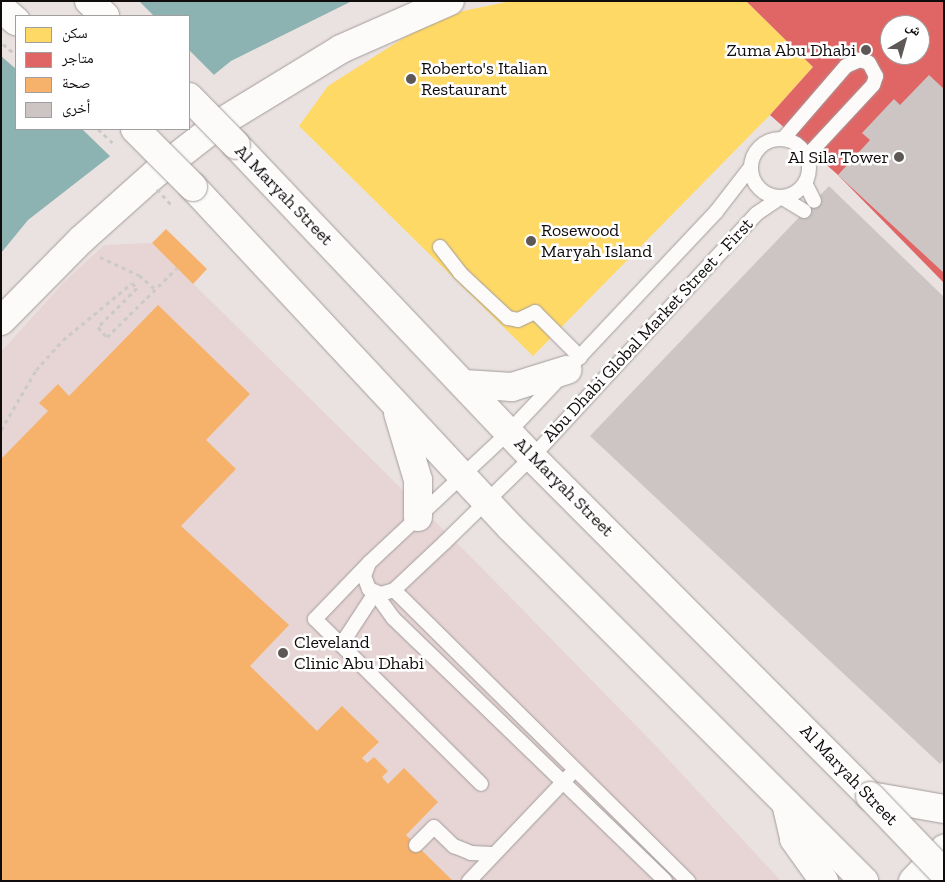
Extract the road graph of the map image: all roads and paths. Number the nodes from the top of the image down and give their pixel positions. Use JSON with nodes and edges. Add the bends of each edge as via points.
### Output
{"nodes":[{"id":1,"x":89,"y":1,"type":"edge"},
{"id":2,"x":450,"y":1,"type":"edge"},
{"id":3,"x":1,"y":8,"type":"edge"},
{"id":4,"x":104,"y":15,"type":"edge"},
{"id":5,"x":15,"y":20,"type":"edge"},
{"id":6,"x":1,"y":42,"type":"edge"},
{"id":7,"x":15,"y":54,"type":"edge"},
{"id":8,"x":190,"y":98,"type":"edge"},
{"id":9,"x":137,"y":130,"type":"edge"},
{"id":10,"x":783,"y":138,"type":"junction"},
{"id":11,"x":807,"y":156,"type":"junction"},
{"id":12,"x":750,"y":168,"type":"junction"},
{"id":13,"x":805,"y":183,"type":"junction"},
{"id":14,"x":781,"y":197,"type":"junction"},
{"id":15,"x":81,"y":240,"type":"junction"},
{"id":16,"x":440,"y":246,"type":"dead end"},
{"id":17,"x":177,"y":268,"type":"dead end"},
{"id":18,"x":156,"y":289,"type":"junction"},
{"id":19,"x":1,"y":320,"type":"edge"},
{"id":20,"x":574,"y":364,"type":"junction"},
{"id":21,"x":464,"y":384,"type":"junction"},
{"id":22,"x":394,"y":403,"type":"junction"},
{"id":23,"x":1,"y":430,"type":"edge"},
{"id":24,"x":509,"y":432,"type":"junction"},
{"id":25,"x":532,"y":457,"type":"junction"},
{"id":26,"x":464,"y":478,"type":"junction"},
{"id":27,"x":486,"y":501,"type":"junction"},
{"id":28,"x":418,"y":517,"type":"junction"},
{"id":29,"x":369,"y":563,"type":"junction"},
{"id":30,"x":394,"y":590,"type":"junction"},
{"id":31,"x":375,"y":593,"type":"junction"},
{"id":32,"x":341,"y":645,"type":"junction"},
{"id":33,"x":575,"y":769,"type":"junction"},
{"id":34,"x":564,"y":782,"type":"junction"},
{"id":35,"x":481,"y":784,"type":"dead end"},
{"id":36,"x":870,"y":796,"type":"junction"},
{"id":37,"x":786,"y":803,"type":"junction"},
{"id":38,"x":944,"y":808,"type":"edge"},
{"id":39,"x":416,"y":845,"type":"dead end"},
{"id":40,"x":492,"y":854,"type":"junction"},
{"id":41,"x":941,"y":868,"type":"edge"},
{"id":42,"x":686,"y":880,"type":"edge"},
{"id":43,"x":469,"y":881,"type":"edge"},
{"id":44,"x":665,"y":881,"type":"edge"},
{"id":45,"x":824,"y":881,"type":"edge"},
{"id":46,"x":864,"y":881,"type":"edge"},
{"id":47,"x":913,"y":881,"type":"edge"}],
"edges":[{"from":1,"to":4,"type":"street"},
{"from":2,"to":15,"type":"street","via":[[341,49],[253,100],[188,146]]},
{"from":3,"to":5,"type":"street"},
{"from":6,"to":7,"type":"path"},
{"from":8,"to":21,"type":"street","name":"Al Maryah Street","bridge":true},
{"from":9,"to":22,"type":"street","bridge":true},
{"from":10,"to":11,"type":"lane","via":[[801,148]]},
{"from":10,"to":11,"type":"lane","name":"Abu Dhabi Global Market Street - First","via":[[846,66],[860,60],[869,63],[876,76],[873,85]]},
{"from":10,"to":12,"type":"lane","name":"Abu Dhabi Global Market Street - First","via":[[764,143],[752,159]]},
{"from":11,"to":13,"type":"lane","via":[[809,166]]},
{"from":12,"to":14,"type":"lane","via":[[756,186],[771,196]]},
{"from":12,"to":20,"type":"lane","name":"Abu Dhabi Global Market Street - First","via":[[716,212]]},
{"from":13,"to":14,"type":"lane","name":"Abu Dhabi Global Market Street - First","via":[[794,193]]},
{"from":13,"to":14,"type":"lane","via":[[809,206]]},
{"from":14,"to":25,"type":"lane","name":"Abu Dhabi Global Market Street - First","via":[[749,220]]},
{"from":15,"to":18,"type":"path","via":[[101,258],[139,275]]},
{"from":15,"to":19,"type":"street"},
{"from":16,"to":20,"type":"lane","via":[[460,273],[508,318],[518,320],[535,312]]},
{"from":17,"to":18,"type":"path"},
{"from":18,"to":23,"type":"path","via":[[107,337],[98,327],[137,288],[132,283],[63,340],[36,370]]},
{"from":20,"to":21,"type":"street","via":[[512,386]]},
{"from":20,"to":24,"type":"lane","name":"Abu Dhabi Global Market Street - First"},
{"from":21,"to":24,"type":"street","name":"Al Maryah Street"},
{"from":22,"to":26,"type":"street"},
{"from":22,"to":28,"type":"street","via":[[414,461],[419,492]]},
{"from":24,"to":25,"type":"street","name":"Al Maryah Street"},
{"from":24,"to":26,"type":"lane","name":"Abu Dhabi Global Market Street - First"},
{"from":25,"to":27,"type":"lane","name":"Abu Dhabi Global Market Street - First"},
{"from":25,"to":36,"type":"street","name":"Al Maryah Street"},
{"from":26,"to":27,"type":"street"},
{"from":26,"to":28,"type":"lane","name":"Abu Dhabi Global Market Street - First"},
{"from":27,"to":30,"type":"lane","name":"Abu Dhabi Global Market Street - First"},
{"from":27,"to":37,"type":"street"},
{"from":28,"to":29,"type":"lane","name":"Abu Dhabi Global Market Street - First"},
{"from":29,"to":31,"type":"lane","via":[[364,576],[369,589]]},
{"from":29,"to":32,"type":"lane","name":"Abu Dhabi Global Market Street - First","via":[[315,619]]},
{"from":30,"to":31,"type":"lane"},
{"from":30,"to":33,"type":"lane"},
{"from":31,"to":32,"type":"lane"},
{"from":31,"to":34,"type":"lane","via":[[393,618]]},
{"from":32,"to":35,"type":"lane"},
{"from":33,"to":34,"type":"lane"},
{"from":33,"to":42,"type":"lane"},
{"from":34,"to":40,"type":"lane"},
{"from":34,"to":44,"type":"lane"},
{"from":36,"to":38,"type":"street"},
{"from":36,"to":41,"type":"street","name":"Al Maryah Street","bridge":true},
{"from":37,"to":45,"type":"street","via":[[794,839]]},
{"from":37,"to":46,"type":"street"},
{"from":39,"to":40,"type":"lane","via":[[434,827],[454,846],[471,853]]},
{"from":40,"to":43,"type":"lane"},
{"from":41,"to":47,"type":"street"}]}
